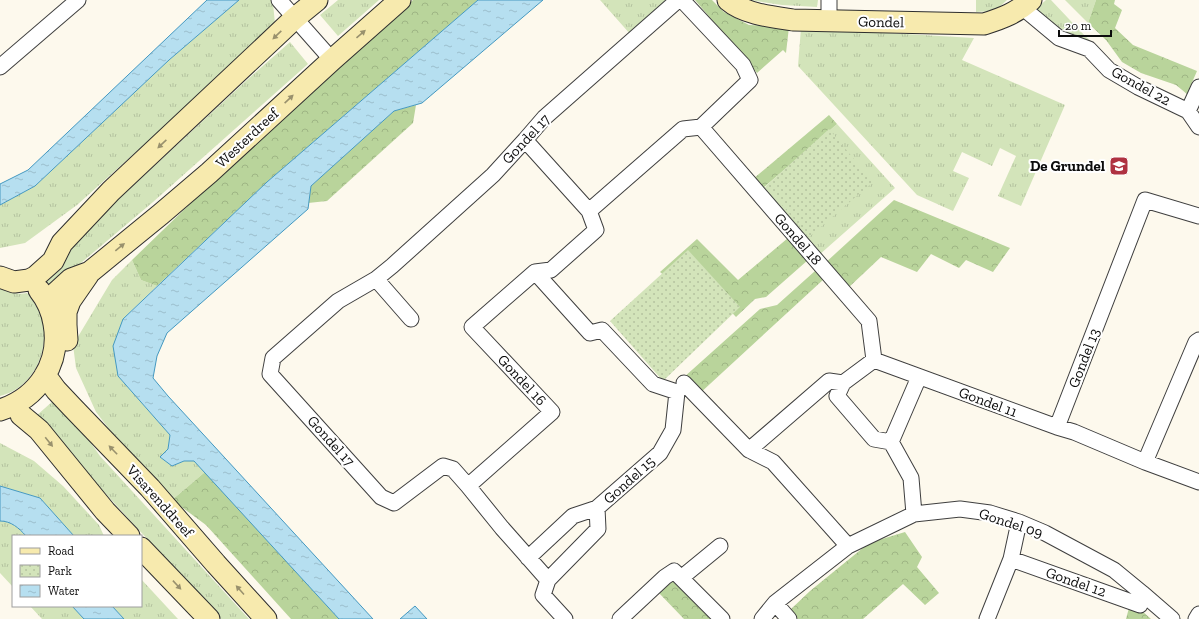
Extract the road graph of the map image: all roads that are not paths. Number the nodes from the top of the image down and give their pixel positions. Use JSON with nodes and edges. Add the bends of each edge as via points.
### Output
{"nodes":[{"id":1,"x":78,"y":0,"type":"edge"},
{"id":2,"x":279,"y":0,"type":"edge"},
{"id":3,"x":316,"y":0,"type":"edge"},
{"id":4,"x":400,"y":0,"type":"edge"},
{"id":5,"x":678,"y":0,"type":"edge"},
{"id":6,"x":682,"y":0,"type":"edge"},
{"id":7,"x":728,"y":0,"type":"edge"},
{"id":8,"x":829,"y":0,"type":"edge"},
{"id":9,"x":1027,"y":4,"type":"edge"},
{"id":10,"x":295,"y":18,"type":"junction"},
{"id":11,"x":829,"y":21,"type":"junction"},
{"id":12,"x":332,"y":60,"type":"junction"},
{"id":13,"x":0,"y":67,"type":"edge"},
{"id":14,"x":1199,"y":87,"type":"edge"},
{"id":15,"x":1188,"y":111,"type":"junction"},
{"id":16,"x":702,"y":127,"type":"junction"},
{"id":17,"x":1199,"y":127,"type":"edge"},
{"id":18,"x":526,"y":140,"type":"junction"},
{"id":19,"x":590,"y":211,"type":"junction"},
{"id":20,"x":1199,"y":216,"type":"edge"},
{"id":21,"x":90,"y":272,"type":"junction"},
{"id":22,"x":535,"y":272,"type":"junction"},
{"id":23,"x":11,"y":273,"type":"edge"},
{"id":24,"x":376,"y":279,"type":"junction"},
{"id":25,"x":47,"y":301,"type":"junction"},
{"id":26,"x":411,"y":319,"type":"dead end"},
{"id":27,"x":1199,"y":340,"type":"edge"},
{"id":28,"x":874,"y":360,"type":"junction"},
{"id":29,"x":919,"y":377,"type":"junction"},
{"id":30,"x":49,"y":380,"type":"junction"},
{"id":31,"x":684,"y":383,"type":"dead end"},
{"id":32,"x":843,"y":384,"type":"junction"},
{"id":33,"x":0,"y":410,"type":"edge"},
{"id":34,"x":21,"y":415,"type":"junction"},
{"id":35,"x":0,"y":421,"type":"edge"},
{"id":36,"x":1057,"y":427,"type":"junction"},
{"id":37,"x":891,"y":442,"type":"junction"},
{"id":38,"x":749,"y":450,"type":"junction"},
{"id":39,"x":1145,"y":462,"type":"junction"},
{"id":40,"x":1199,"y":482,"type":"edge"},
{"id":41,"x":468,"y":486,"type":"junction"},
{"id":42,"x":597,"y":508,"type":"junction"},
{"id":43,"x":914,"y":514,"type":"junction"},
{"id":44,"x":1019,"y":522,"type":"junction"},
{"id":45,"x":128,"y":535,"type":"edge"},
{"id":46,"x":720,"y":546,"type":"dead end"},
{"id":47,"x":848,"y":546,"type":"junction"},
{"id":48,"x":142,"y":549,"type":"edge"},
{"id":49,"x":528,"y":558,"type":"junction"},
{"id":50,"x":1011,"y":559,"type":"junction"},
{"id":51,"x":681,"y":578,"type":"junction"},
{"id":52,"x":548,"y":580,"type":"junction"},
{"id":53,"x":775,"y":603,"type":"junction"},
{"id":54,"x":1140,"y":605,"type":"dead end"},
{"id":55,"x":1199,"y":614,"type":"edge"},
{"id":56,"x":209,"y":619,"type":"edge"},
{"id":57,"x":266,"y":619,"type":"edge"},
{"id":58,"x":564,"y":619,"type":"edge"},
{"id":59,"x":620,"y":619,"type":"edge"},
{"id":60,"x":722,"y":619,"type":"edge"},
{"id":61,"x":762,"y":619,"type":"edge"},
{"id":62,"x":789,"y":619,"type":"edge"},
{"id":63,"x":988,"y":619,"type":"edge"},
{"id":64,"x":1172,"y":619,"type":"edge"},
{"id":65,"x":1196,"y":619,"type":"edge"}],
"edges":[{"from":1,"to":13,"type":"street"},
{"from":2,"to":10,"type":"street"},
{"from":3,"to":10,"type":"main road"},
{"from":12,"to":4,"type":"main road","name":"Westerdreef","one_way":true},
{"from":5,"to":18,"type":"street","name":"Gondel 17","via":[[544,118]]},
{"from":6,"to":16,"type":"street","via":[[743,65],[750,80]]},
{"from":7,"to":11,"type":"main road","name":"Gondel","via":[[734,5],[762,15],[793,20]]},
{"from":8,"to":11,"type":"street"},
{"from":9,"to":11,"type":"main road","name":"Gondel","via":[[1007,17],[984,24]]},
{"from":9,"to":15,"type":"street","name":"Gondel 22","via":[[1059,38],[1089,49],[1109,70],[1138,88]]},
{"from":10,"to":12,"type":"street"},
{"from":10,"to":23,"type":"main road","one_way":true,"via":[[112,191],[62,243],[53,261],[35,277]]},
{"from":21,"to":12,"type":"main road","name":"Westerdreef","one_way":true,"via":[[209,173]]},
{"from":14,"to":15,"type":"street"},
{"from":15,"to":17,"type":"street","name":"Gondel 22"},
{"from":16,"to":19,"type":"street","via":[[683,129]]},
{"from":16,"to":28,"type":"street","name":"Gondel 18","via":[[869,321]]},
{"from":18,"to":19,"type":"street","name":"Gondel 16"},
{"from":18,"to":24,"type":"street","name":"Gondel 17","via":[[493,175]]},
{"from":19,"to":22,"type":"street","name":"Gondel 16","via":[[596,230],[551,270]]},
{"from":20,"to":36,"type":"street","name":"Gondel 13","via":[[1145,200]]},
{"from":21,"to":25,"type":"main road","name":"Westerdreef","via":[[71,279]]},
{"from":21,"to":30,"type":"main road","name":"Westerdreef","via":[[70,300],[66,312],[65,355],[61,368]]},
{"from":22,"to":41,"type":"street","name":"Gondel 16","via":[[472,327],[552,412]]},
{"from":22,"to":42,"type":"street","name":"Gondel 15","via":[[590,333],[602,330],[653,384],[677,392],[673,430],[660,453]]},
{"from":23,"to":25,"type":"main road","via":[[39,290]]},
{"from":24,"to":26,"type":"street"},
{"from":24,"to":41,"type":"street","name":"Gondel 17","via":[[338,301],[273,358],[270,374],[381,497],[394,503],[444,466],[453,469]]},
{"from":25,"to":30,"type":"main road","via":[[56,342]]},
{"from":27,"to":39,"type":"street"},
{"from":28,"to":29,"type":"street","name":"Gondel 11"},
{"from":28,"to":32,"type":"street"},
{"from":29,"to":36,"type":"street","name":"Gondel 11"},
{"from":29,"to":37,"type":"street"},
{"from":30,"to":33,"type":"main road","via":[[38,385],[19,403]]},
{"from":30,"to":34,"type":"main road","via":[[46,396]]},
{"from":57,"to":30,"type":"main road","name":"Visarenddreef","one_way":true,"via":[[150,488]]},
{"from":31,"to":38,"type":"street"},
{"from":32,"to":37,"type":"street","via":[[837,396],[874,439]]},
{"from":32,"to":38,"type":"street","via":[[829,381]]},
{"from":34,"to":35,"type":"main road"},
{"from":34,"to":45,"type":"main road","one_way":true,"via":[[39,430],[105,511]]},
{"from":36,"to":39,"type":"street"},
{"from":37,"to":43,"type":"street","via":[[912,478]]},
{"from":38,"to":47,"type":"street","via":[[773,462]]},
{"from":39,"to":40,"type":"street"},
{"from":41,"to":49,"type":"street","name":"Gondel 17"},
{"from":42,"to":49,"type":"street","name":"Gondel 15","via":[[573,516]]},
{"from":42,"to":52,"type":"street","name":"Gondel 15","via":[[598,530]]},
{"from":43,"to":44,"type":"street","name":"Gondel 09","via":[[960,509],[990,513]]},
{"from":43,"to":47,"type":"street","name":"Gondel 09"},
{"from":44,"to":50,"type":"street"},
{"from":44,"to":64,"type":"street","name":"Gondel 09","via":[[1114,570]]},
{"from":46,"to":51,"type":"street"},
{"from":47,"to":53,"type":"street","name":"Gondel 09"},
{"from":48,"to":56,"type":"main road","one_way":true},
{"from":49,"to":52,"type":"street"},
{"from":50,"to":54,"type":"street","name":"Gondel 12"},
{"from":50,"to":63,"type":"street"},
{"from":51,"to":59,"type":"street","via":[[674,572],[665,577]]},
{"from":51,"to":60,"type":"street"},
{"from":52,"to":58,"type":"street","via":[[543,595]]},
{"from":53,"to":61,"type":"street","name":"Gondel 09"},
{"from":53,"to":62,"type":"street"},
{"from":55,"to":65,"type":"street"}]}
